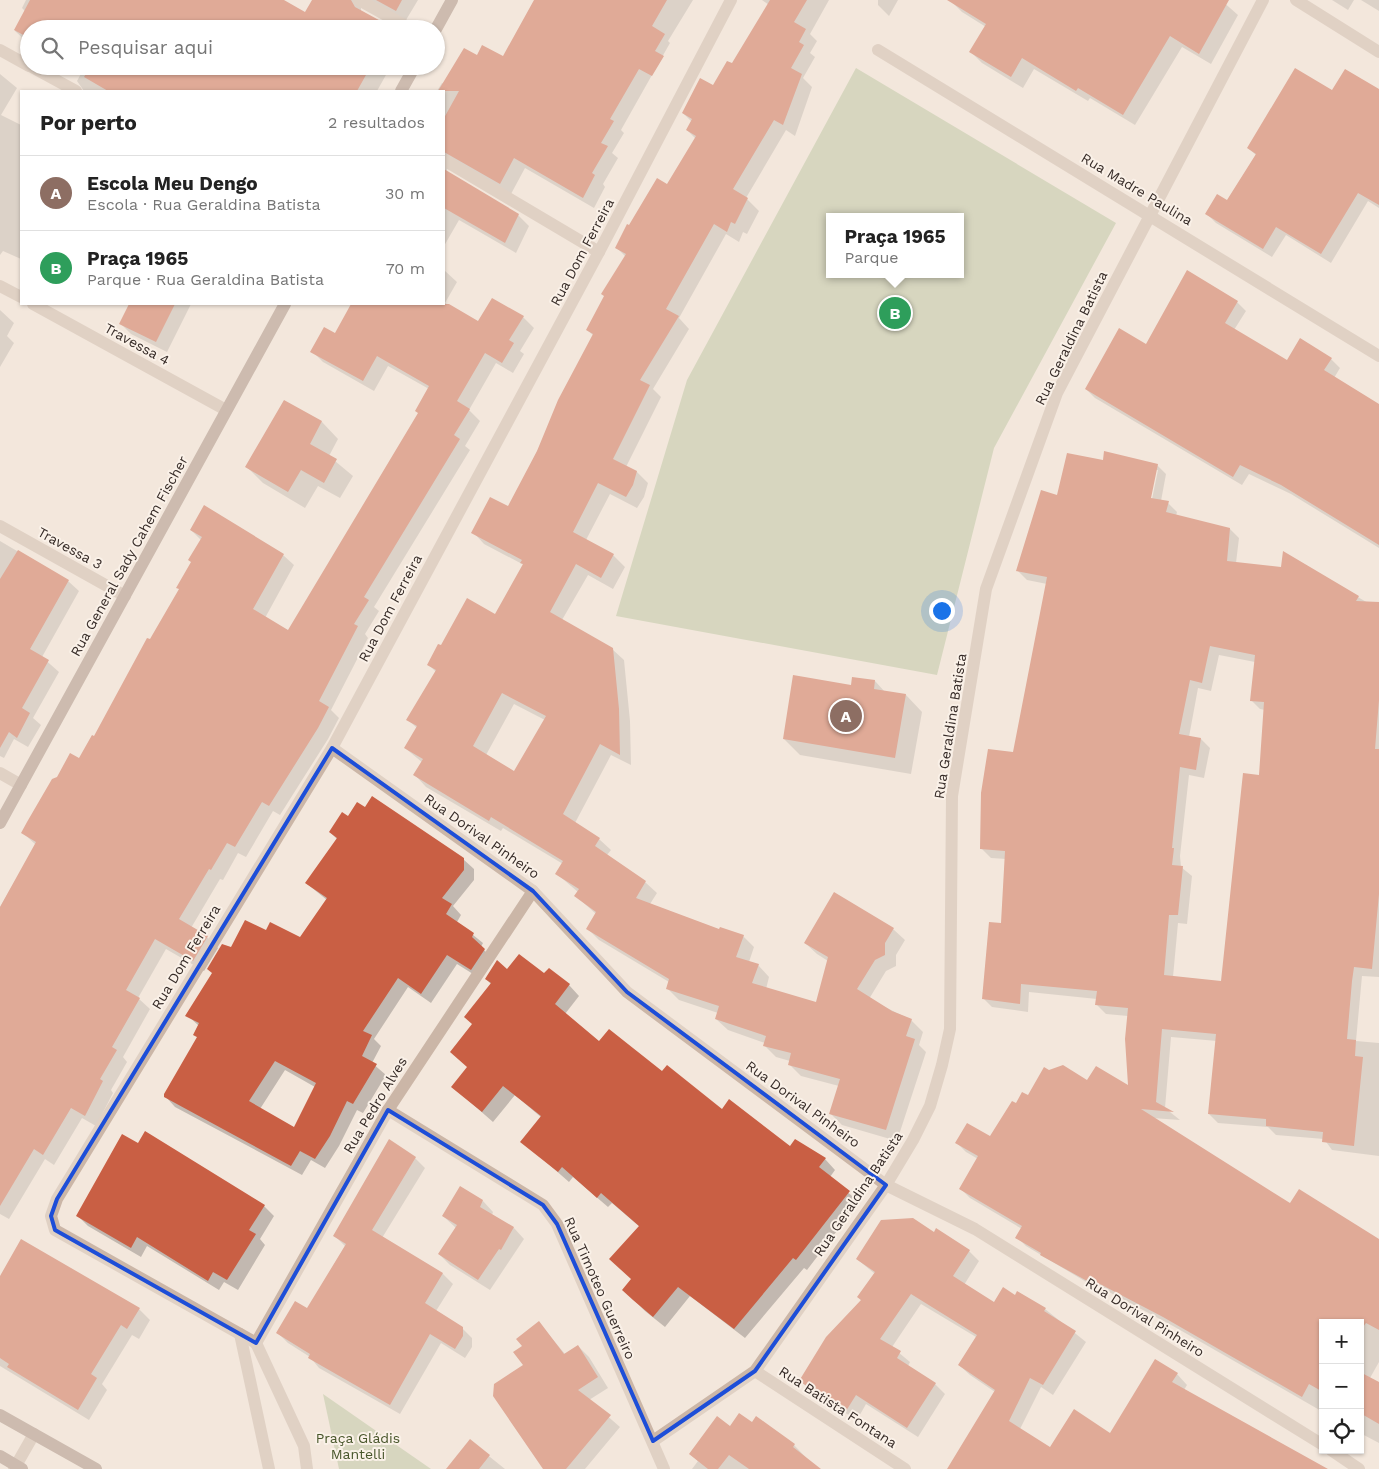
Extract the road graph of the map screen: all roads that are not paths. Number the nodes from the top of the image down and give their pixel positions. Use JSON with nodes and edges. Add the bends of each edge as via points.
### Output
{"nodes":[{"id":1,"x":359,"y":0,"type":"edge"},
{"id":2,"x":452,"y":0,"type":"edge"},
{"id":3,"x":731,"y":0,"type":"edge"},
{"id":4,"x":1263,"y":0,"type":"edge"},
{"id":5,"x":1296,"y":0,"type":"edge"},
{"id":6,"x":395,"y":20,"type":"edge"},
{"id":7,"x":441,"y":20,"type":"edge"},
{"id":8,"x":0,"y":50,"type":"edge"},
{"id":9,"x":878,"y":50,"type":"dead end"},
{"id":10,"x":1379,"y":52,"type":"edge"},
{"id":11,"x":20,"y":61,"type":"edge"},
{"id":12,"x":46,"y":75,"type":"edge"},
{"id":13,"x":410,"y":75,"type":"edge"},
{"id":14,"x":74,"y":90,"type":"edge"},
{"id":15,"x":403,"y":90,"type":"edge"},
{"id":16,"x":445,"y":161,"type":"edge"},
{"id":17,"x":1150,"y":214,"type":"junction"},
{"id":18,"x":600,"y":252,"type":"junction"},
{"id":19,"x":0,"y":286,"type":"edge"},
{"id":20,"x":20,"y":297,"type":"edge"},
{"id":21,"x":35,"y":305,"type":"edge"},
{"id":22,"x":284,"y":305,"type":"edge"},
{"id":23,"x":1379,"y":356,"type":"edge"},
{"id":24,"x":226,"y":410,"type":"junction"},
{"id":25,"x":0,"y":526,"type":"edge"},
{"id":26,"x":125,"y":596,"type":"junction"},
{"id":27,"x":332,"y":748,"type":"junction"},
{"id":28,"x":0,"y":773,"type":"edge"},
{"id":29,"x":21,"y":784,"type":"junction"},
{"id":30,"x":0,"y":823,"type":"edge"},
{"id":31,"x":533,"y":890,"type":"junction"},
{"id":32,"x":388,"y":1110,"type":"junction"},
{"id":33,"x":886,"y":1184,"type":"junction"},
{"id":34,"x":240,"y":1334,"type":"junction"},
{"id":35,"x":256,"y":1343,"type":"junction"},
{"id":36,"x":755,"y":1371,"type":"junction"},
{"id":37,"x":0,"y":1415,"type":"edge"},
{"id":38,"x":34,"y":1434,"type":"junction"},
{"id":39,"x":653,"y":1441,"type":"junction"},
{"id":40,"x":1319,"y":1443,"type":"edge"},
{"id":41,"x":1337,"y":1454,"type":"edge"},
{"id":42,"x":0,"y":1456,"type":"edge"},
{"id":43,"x":18,"y":1468,"type":"edge"},
{"id":44,"x":96,"y":1469,"type":"edge"},
{"id":45,"x":270,"y":1469,"type":"edge"},
{"id":46,"x":307,"y":1469,"type":"edge"},
{"id":47,"x":664,"y":1469,"type":"edge"},
{"id":48,"x":905,"y":1469,"type":"edge"},
{"id":49,"x":1360,"y":1469,"type":"edge"}],
"edges":[{"from":1,"to":6,"type":"street"},
{"from":2,"to":7,"type":"street"},
{"from":3,"to":18,"type":"street","name":"Rua Dom Ferreira"},
{"from":4,"to":17,"type":"street","name":"Rua Geraldina Batista"},
{"from":5,"to":10,"type":"street"},
{"from":8,"to":11,"type":"street"},
{"from":9,"to":17,"type":"street","name":"Rua Madre Paulina"},
{"from":12,"to":14,"type":"street"},
{"from":13,"to":15,"type":"street"},
{"from":16,"to":18,"type":"street"},
{"from":17,"to":23,"type":"street","name":"Rua Madre Paulina"},
{"from":17,"to":33,"type":"street","name":"Rua Geraldina Batista","via":[[1057,393],[986,589],[952,796],[950,1029],[930,1106],[914,1140]]},
{"from":18,"to":27,"type":"street","name":"Rua Dom Ferreira"},
{"from":19,"to":20,"type":"street"},
{"from":21,"to":24,"type":"street","name":"Travessa 4"},
{"from":22,"to":24,"type":"street","name":"Rua General Sady Cahem Fischer"},
{"from":24,"to":26,"type":"street","name":"Rua General Sady Cahem Fischer"},
{"from":25,"to":26,"type":"street","name":"Travessa 3"},
{"from":26,"to":29,"type":"street","name":"Rua General Sady Cahem Fischer"},
{"from":27,"to":31,"type":"street","name":"Rua Dorival Pinheiro"},
{"from":27,"to":34,"type":"street","name":"Rua Dom Ferreira","via":[[57,1199],[51,1216],[55,1230]]},
{"from":28,"to":29,"type":"street"},
{"from":29,"to":30,"type":"street","name":"Rua General Sady Cahem Fischer"},
{"from":31,"to":32,"type":"street","name":"Rua Pedro Alves"},
{"from":31,"to":33,"type":"street","name":"Rua Dorival Pinheiro","via":[[627,992]]},
{"from":32,"to":35,"type":"street","name":"Rua Pedro Alves"},
{"from":32,"to":39,"type":"street","name":"Rua Timoteo Guerreiro","via":[[543,1205],[557,1224]]},
{"from":33,"to":36,"type":"street","name":"Rua Geraldina Batista"},
{"from":33,"to":40,"type":"street","name":"Rua Dorival Pinheiro","via":[[975,1229]]},
{"from":34,"to":35,"type":"street"},
{"from":34,"to":45,"type":"street"},
{"from":35,"to":46,"type":"street","via":[[304,1446]]},
{"from":36,"to":39,"type":"street","name":"Rua Geraldina Batista"},
{"from":36,"to":48,"type":"street","name":"Rua Batista Fontana"},
{"from":37,"to":38,"type":"street"},
{"from":38,"to":43,"type":"street"},
{"from":38,"to":44,"type":"street"},
{"from":39,"to":47,"type":"street","name":"Rua Timoteo Guerreiro"},
{"from":41,"to":49,"type":"street"},
{"from":42,"to":43,"type":"street"}]}
